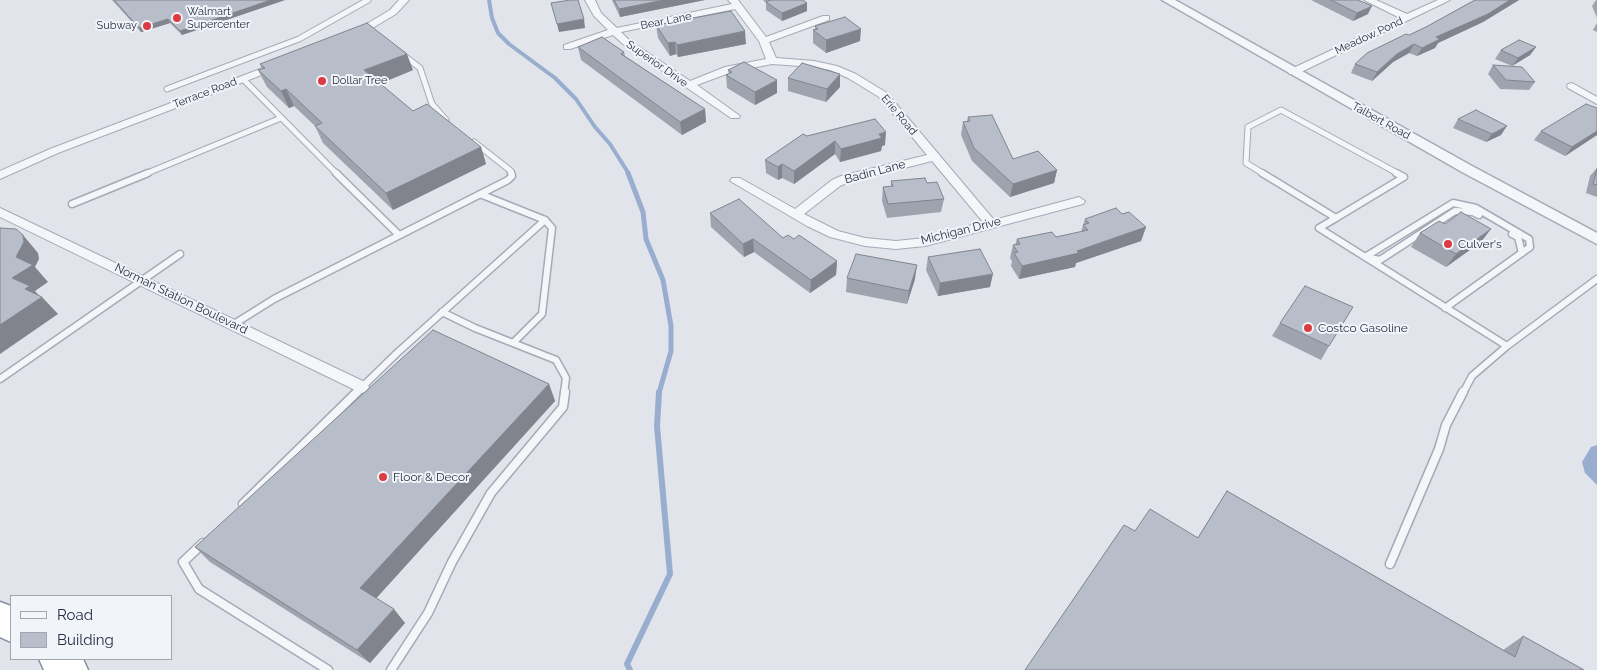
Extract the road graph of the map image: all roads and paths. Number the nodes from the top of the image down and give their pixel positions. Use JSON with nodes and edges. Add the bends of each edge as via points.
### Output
{"nodes":[{"id":1,"x":368,"y":0,"type":"edge"},
{"id":2,"x":404,"y":0,"type":"edge"},
{"id":3,"x":590,"y":0,"type":"edge"},
{"id":4,"x":1167,"y":0,"type":"edge"},
{"id":5,"x":1369,"y":0,"type":"edge"},
{"id":6,"x":1445,"y":0,"type":"edge"},
{"id":7,"x":735,"y":3,"type":"edge"},
{"id":8,"x":826,"y":18,"type":"dead end"},
{"id":9,"x":1408,"y":18,"type":"junction"},
{"id":10,"x":614,"y":31,"type":"junction"},
{"id":11,"x":345,"y":39,"type":"edge"},
{"id":12,"x":764,"y":41,"type":"junction"},
{"id":13,"x":394,"y":47,"type":"edge"},
{"id":14,"x":566,"y":47,"type":"dead end"},
{"id":15,"x":772,"y":61,"type":"junction"},
{"id":16,"x":284,"y":63,"type":"edge"},
{"id":17,"x":1293,"y":72,"type":"junction"},
{"id":18,"x":243,"y":79,"type":"junction"},
{"id":19,"x":689,"y":85,"type":"junction"},
{"id":20,"x":1572,"y":86,"type":"dead end"},
{"id":21,"x":167,"y":89,"type":"dead end"},
{"id":22,"x":1597,"y":101,"type":"edge"},
{"id":23,"x":736,"y":116,"type":"dead end"},
{"id":24,"x":280,"y":118,"type":"junction"},
{"id":25,"x":450,"y":124,"type":"edge"},
{"id":26,"x":465,"y":136,"type":"edge"},
{"id":27,"x":934,"y":157,"type":"junction"},
{"id":28,"x":0,"y":175,"type":"edge"},
{"id":29,"x":736,"y":181,"type":"dead end"},
{"id":30,"x":480,"y":194,"type":"junction"},
{"id":31,"x":1079,"y":201,"type":"dead end"},
{"id":32,"x":72,"y":204,"type":"dead end"},
{"id":33,"x":0,"y":212,"type":"edge"},
{"id":34,"x":796,"y":214,"type":"junction"},
{"id":35,"x":1336,"y":218,"type":"junction"},
{"id":36,"x":545,"y":220,"type":"junction"},
{"id":37,"x":991,"y":224,"type":"junction"},
{"id":38,"x":399,"y":234,"type":"junction"},
{"id":39,"x":1597,"y":238,"type":"edge"},
{"id":40,"x":1522,"y":253,"type":"junction"},
{"id":41,"x":180,"y":254,"type":"dead end"},
{"id":42,"x":1365,"y":257,"type":"junction"},
{"id":43,"x":1597,"y":279,"type":"edge"},
{"id":44,"x":141,"y":280,"type":"junction"},
{"id":45,"x":1445,"y":308,"type":"junction"},
{"id":46,"x":442,"y":312,"type":"junction"},
{"id":47,"x":234,"y":324,"type":"junction"},
{"id":48,"x":513,"y":343,"type":"junction"},
{"id":49,"x":1507,"y":346,"type":"junction"},
{"id":50,"x":0,"y":379,"type":"edge"},
{"id":51,"x":362,"y":387,"type":"junction"},
{"id":52,"x":236,"y":510,"type":"edge"},
{"id":53,"x":210,"y":536,"type":"edge"},
{"id":54,"x":1390,"y":564,"type":"dead end"},
{"id":55,"x":0,"y":617,"type":"edge"},
{"id":56,"x":10,"y":625,"type":"edge"},
{"id":57,"x":57,"y":660,"type":"edge"},
{"id":58,"x":71,"y":670,"type":"edge"},
{"id":59,"x":328,"y":670,"type":"edge"},
{"id":60,"x":391,"y":670,"type":"edge"}],
"edges":[{"from":1,"to":21,"type":"lane","via":[[300,39]]},
{"from":2,"to":11,"type":"street","via":[[371,30]]},
{"from":3,"to":10,"type":"street","name":"Superior Drive","via":[[597,14]]},
{"from":4,"to":17,"type":"street","name":"Talbert Road"},
{"from":5,"to":9,"type":"street"},
{"from":6,"to":9,"type":"street","name":"Meadow Pond"},
{"from":7,"to":10,"type":"street","name":"Bear Lane"},
{"from":7,"to":12,"type":"street"},
{"from":8,"to":12,"type":"street"},
{"from":9,"to":17,"type":"street","name":"Meadow Pond"},
{"from":10,"to":14,"type":"street","name":"Bear Lane"},
{"from":10,"to":19,"type":"street","name":"Superior Drive"},
{"from":12,"to":15,"type":"street"},
{"from":13,"to":25,"type":"lane","via":[[420,68],[432,104]]},
{"from":15,"to":19,"type":"street","name":"Erie Road","via":[[729,69]]},
{"from":15,"to":27,"type":"street","name":"Erie Road","via":[[833,68],[867,83],[883,95]]},
{"from":16,"to":18,"type":"street","name":"Terrace Road"},
{"from":17,"to":39,"type":"street","name":"Talbert Road"},
{"from":18,"to":24,"type":"lane"},
{"from":18,"to":28,"type":"street","name":"Terrace Road"},
{"from":19,"to":23,"type":"street","name":"Superior Drive"},
{"from":20,"to":22,"type":"street"},
{"from":24,"to":32,"type":"lane"},
{"from":24,"to":38,"type":"lane"},
{"from":26,"to":30,"type":"lane","via":[[511,171],[512,176],[508,180]]},
{"from":27,"to":34,"type":"street","name":"Badin Lane","via":[[845,179]]},
{"from":27,"to":37,"type":"street","name":"Erie Road"},
{"from":29,"to":34,"type":"street","name":"Michigan Drive"},
{"from":30,"to":36,"type":"lane"},
{"from":30,"to":38,"type":"lane"},
{"from":31,"to":37,"type":"street","name":"Michigan Drive"},
{"from":33,"to":44,"type":"street","name":"Norman Station Boulevard"},
{"from":34,"to":37,"type":"street","name":"Michigan Drive","via":[[834,234],[896,245],[926,242]]},
{"from":35,"to":35,"type":"lane","via":[[1404,177],[1281,110],[1248,126],[1246,163]]},
{"from":35,"to":42,"type":"lane","via":[[1319,228]]},
{"from":36,"to":46,"type":"lane"},
{"from":36,"to":48,"type":"lane","via":[[552,228],[542,314]]},
{"from":38,"to":47,"type":"lane","via":[[274,298]]},
{"from":40,"to":42,"type":"lane","via":[[1518,238],[1474,212],[1455,211],[1380,260]]},
{"from":40,"to":42,"type":"lane","via":[[1530,247],[1529,239],[1476,208],[1453,203]]},
{"from":40,"to":45,"type":"lane"},
{"from":41,"to":44,"type":"lane"},
{"from":42,"to":45,"type":"lane"},
{"from":43,"to":49,"type":"lane"},
{"from":44,"to":47,"type":"street","name":"Norman Station Boulevard"},
{"from":44,"to":50,"type":"lane"},
{"from":45,"to":49,"type":"lane"},
{"from":46,"to":48,"type":"lane"},
{"from":46,"to":51,"type":"lane"},
{"from":47,"to":51,"type":"street","name":"Norman Station Boulevard"},
{"from":48,"to":60,"type":"lane","via":[[556,360],[566,378],[564,407],[491,493],[428,613]]},
{"from":49,"to":54,"type":"lane","via":[[1472,376],[1446,425]]},
{"from":51,"to":52,"type":"lane"},
{"from":53,"to":59,"type":"lane","via":[[183,562],[199,589]]},
{"from":55,"to":56,"type":"highway"},
{"from":57,"to":58,"type":"highway"}]}
